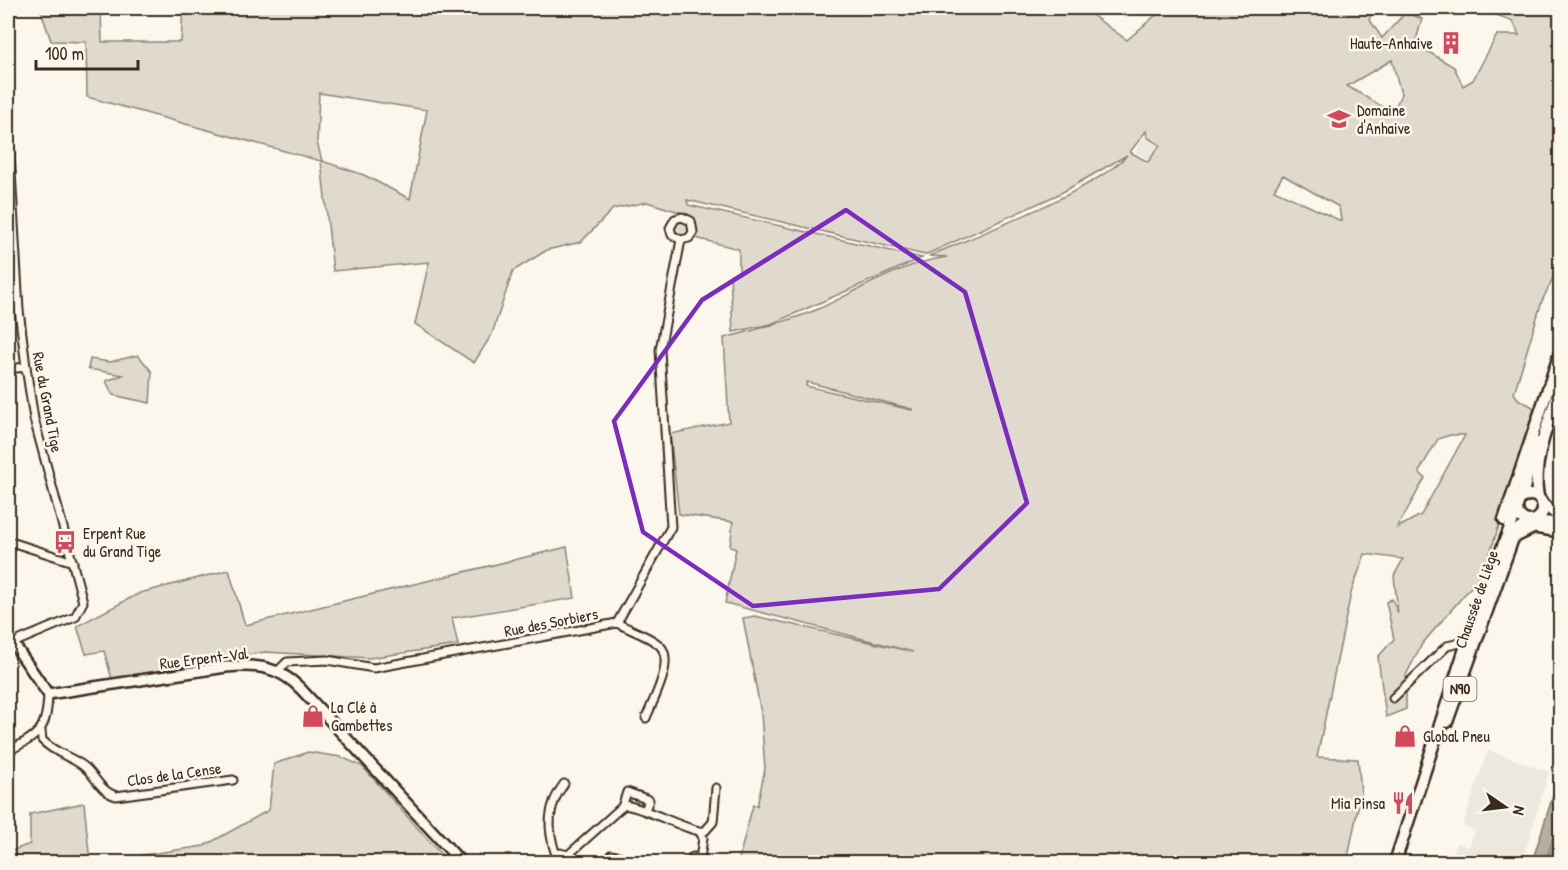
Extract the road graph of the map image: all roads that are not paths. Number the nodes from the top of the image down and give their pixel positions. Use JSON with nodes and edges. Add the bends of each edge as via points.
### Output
{"nodes":[{"id":1,"x":8,"y":119,"type":"edge"},
{"id":2,"x":681,"y":240,"type":"dead end"},
{"id":3,"x":1560,"y":353,"type":"edge"},
{"id":4,"x":26,"y":367,"type":"junction"},
{"id":5,"x":8,"y":369,"type":"edge"},
{"id":6,"x":1555,"y":387,"type":"edge"},
{"id":7,"x":1522,"y":497,"type":"junction"},
{"id":8,"x":1540,"y":500,"type":"junction"},
{"id":9,"x":1516,"y":509,"type":"junction"},
{"id":10,"x":1560,"y":518,"type":"edge"},
{"id":11,"x":1531,"y":521,"type":"junction"},
{"id":12,"x":1560,"y":526,"type":"edge"},
{"id":13,"x":1560,"y":532,"type":"edge"},
{"id":14,"x":8,"y":541,"type":"edge"},
{"id":15,"x":1512,"y":541,"type":"junction"},
{"id":16,"x":73,"y":562,"type":"junction"},
{"id":17,"x":616,"y":623,"type":"junction"},
{"id":18,"x":1472,"y":627,"type":"junction"},
{"id":19,"x":10,"y":641,"type":"edge"},
{"id":20,"x":1465,"y":646,"type":"junction"},
{"id":21,"x":1472,"y":657,"type":"junction"},
{"id":22,"x":278,"y":671,"type":"junction"},
{"id":23,"x":48,"y":694,"type":"junction"},
{"id":24,"x":1393,"y":698,"type":"dead end"},
{"id":25,"x":646,"y":718,"type":"dead end"},
{"id":26,"x":41,"y":731,"type":"junction"},
{"id":27,"x":8,"y":751,"type":"edge"},
{"id":28,"x":233,"y":780,"type":"dead end"},
{"id":29,"x":564,"y":784,"type":"dead end"},
{"id":30,"x":716,"y":788,"type":"dead end"},
{"id":31,"x":622,"y":807,"type":"junction"},
{"id":32,"x":645,"y":810,"type":"junction"},
{"id":33,"x":700,"y":832,"type":"junction"},
{"id":34,"x":555,"y":859,"type":"edge"},
{"id":35,"x":569,"y":859,"type":"edge"},
{"id":36,"x":701,"y":861,"type":"edge"},
{"id":37,"x":461,"y":862,"type":"edge"},
{"id":38,"x":609,"y":862,"type":"edge"},
{"id":39,"x":621,"y":862,"type":"edge"},
{"id":40,"x":684,"y":862,"type":"edge"},
{"id":41,"x":1395,"y":862,"type":"edge"},
{"id":42,"x":1401,"y":862,"type":"edge"}],
"edges":[{"from":1,"to":4,"type":"street","name":"Rue du Grand Tige"},
{"from":2,"to":17,"type":"street","name":"Rue des Sorbiers","via":[[660,350],[671,528]]},
{"from":3,"to":6,"type":"main road","name":"Chaussée de Liège","number":"N90"},
{"from":4,"to":5,"type":"street"},
{"from":4,"to":16,"type":"street","name":"Rue du Grand Tige","via":[[34,419]]},
{"from":6,"to":7,"type":"main road","number":"N90"},
{"from":6,"to":8,"type":"main road","name":"Chaussée de Liège","number":"N90","via":[[1536,478]]},
{"from":6,"to":18,"type":"main road","name":"Chaussée de Liège","number":"N90","via":[[1487,572]]},
{"from":7,"to":8,"type":"main road","via":[[1528,494]]},
{"from":7,"to":9,"type":"main road","number":"N90"},
{"from":8,"to":10,"type":"street"},
{"from":8,"to":11,"type":"main road","number":"N90","via":[[1541,515]]},
{"from":9,"to":11,"type":"main road","via":[[1520,517]]},
{"from":9,"to":18,"type":"main road","name":"Chaussée de Liège","number":"N90"},
{"from":11,"to":12,"type":"street"},
{"from":11,"to":15,"type":"main road","name":"Chaussée de Liège","number":"N90"},
{"from":13,"to":15,"type":"street","via":[[1534,528]]},
{"from":14,"to":16,"type":"street"},
{"from":15,"to":21,"type":"main road","name":"Chaussée de Liège","number":"N90"},
{"from":16,"to":19,"type":"street","name":"Rue du Grand Tige","via":[[83,602],[80,611],[66,622]]},
{"from":17,"to":22,"type":"street","name":"Rue des Sorbiers","via":[[374,668],[327,660],[287,663]]},
{"from":17,"to":25,"type":"street","via":[[660,645],[666,656],[666,667]]},
{"from":18,"to":20,"type":"main road","name":"Chaussée de Liège","number":"N90"},
{"from":18,"to":21,"type":"main road"},
{"from":19,"to":23,"type":"street"},
{"from":20,"to":24,"type":"street","via":[[1447,646]]},
{"from":20,"to":41,"type":"main road","name":"Chaussée de Liège","number":"N90"},
{"from":21,"to":42,"type":"main road","name":"Chaussée de Liège","number":"N90"},
{"from":22,"to":23,"type":"street","name":"Rue Erpent-Val","via":[[250,665],[226,667]]},
{"from":22,"to":37,"type":"street","name":"Rue Erpent-Val","via":[[300,688]]},
{"from":23,"to":26,"type":"street","via":[[48,714]]},
{"from":26,"to":27,"type":"street"},
{"from":26,"to":28,"type":"street","name":"Clos de la Cense","via":[[48,747],[82,765],[101,788],[116,796]]},
{"from":29,"to":34,"type":"street","via":[[554,797],[549,817]]},
{"from":30,"to":33,"type":"street","via":[[713,822]]},
{"from":31,"to":32,"type":"street"},
{"from":31,"to":32,"type":"street","via":[[627,792],[649,800]]},
{"from":31,"to":35,"type":"street"},
{"from":32,"to":33,"type":"street"},
{"from":33,"to":36,"type":"street"},
{"from":34,"to":35,"type":"street","via":[[565,853]]},
{"from":36,"to":40,"type":"street","via":[[690,858]]},
{"from":38,"to":39,"type":"street","via":[[611,855],[622,857]]}]}
